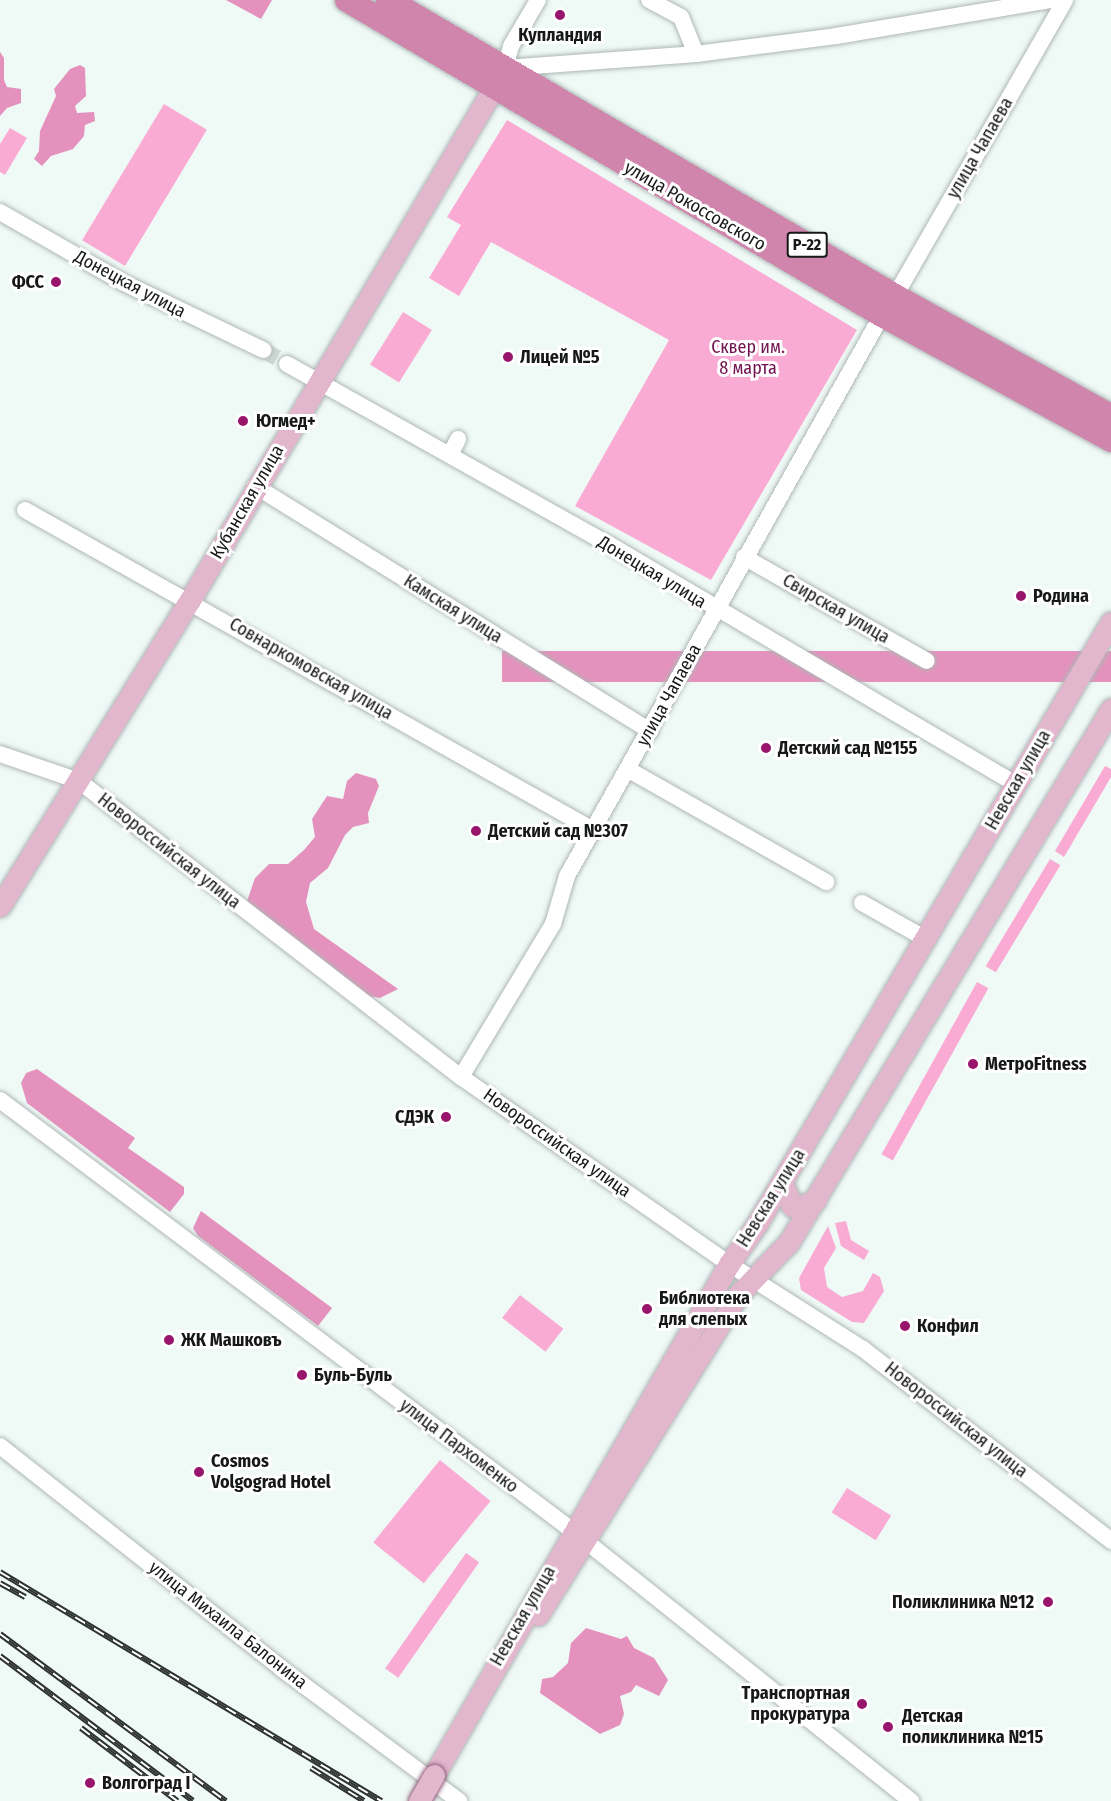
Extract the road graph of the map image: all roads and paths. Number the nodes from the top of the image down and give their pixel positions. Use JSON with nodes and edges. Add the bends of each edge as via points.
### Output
{"nodes":[{"id":1,"x":347,"y":0,"type":"edge"},
{"id":2,"x":388,"y":0,"type":"edge"},
{"id":3,"x":538,"y":0,"type":"edge"},
{"id":4,"x":649,"y":0,"type":"edge"},
{"id":5,"x":1065,"y":0,"type":"edge"},
{"id":6,"x":1044,"y":1,"type":"edge"},
{"id":7,"x":1054,"y":19,"type":"junction"},
{"id":8,"x":696,"y":54,"type":"junction"},
{"id":9,"x":500,"y":78,"type":"junction"},
{"id":10,"x":0,"y":212,"type":"edge"},
{"id":11,"x":889,"y":306,"type":"junction"},
{"id":12,"x":263,"y":350,"type":"tunnel mouth"},
{"id":13,"x":287,"y":364,"type":"tunnel mouth"},
{"id":14,"x":320,"y":381,"type":"junction"},
{"id":15,"x":1111,"y":416,"type":"edge"},
{"id":16,"x":458,"y":439,"type":"dead end"},
{"id":17,"x":1111,"y":440,"type":"edge"},
{"id":18,"x":450,"y":455,"type":"junction"},
{"id":19,"x":255,"y":486,"type":"junction"},
{"id":20,"x":25,"y":510,"type":"dead end"},
{"id":21,"x":744,"y":557,"type":"junction"},
{"id":22,"x":190,"y":600,"type":"junction"},
{"id":23,"x":715,"y":611,"type":"junction"},
{"id":24,"x":1111,"y":622,"type":"edge"},
{"id":25,"x":927,"y":661,"type":"dead end"},
{"id":26,"x":1111,"y":709,"type":"edge"},
{"id":27,"x":650,"y":731,"type":"junction"},
{"id":28,"x":0,"y":754,"type":"edge"},
{"id":29,"x":629,"y":770,"type":"junction"},
{"id":30,"x":78,"y":782,"type":"junction"},
{"id":31,"x":1016,"y":784,"type":"junction"},
{"id":32,"x":595,"y":831,"type":"junction"},
{"id":33,"x":826,"y":882,"type":"dead end"},
{"id":34,"x":862,"y":903,"type":"dead end"},
{"id":35,"x":0,"y":906,"type":"edge"},
{"id":36,"x":924,"y":938,"type":"junction"},
{"id":37,"x":461,"y":1077,"type":"junction"},
{"id":38,"x":0,"y":1100,"type":"edge"},
{"id":39,"x":782,"y":1182,"type":"junction"},
{"id":40,"x":816,"y":1200,"type":"junction"},
{"id":41,"x":729,"y":1263,"type":"junction"},
{"id":42,"x":753,"y":1278,"type":"junction"},
{"id":43,"x":0,"y":1446,"type":"edge"},
{"id":44,"x":579,"y":1535,"type":"junction"},
{"id":45,"x":1111,"y":1541,"type":"edge"},
{"id":46,"x":438,"y":1778,"type":"junction"},
{"id":47,"x":419,"y":1801,"type":"edge"},
{"id":48,"x":431,"y":1801,"type":"edge"},
{"id":49,"x":459,"y":1801,"type":"edge"},
{"id":50,"x":911,"y":1801,"type":"edge"}],
"edges":[{"from":1,"to":9,"type":"highway","name":"улица Рокоссовского","number":"Р-22"},
{"from":2,"to":9,"type":"highway","name":"улица Рокоссовского","number":"Р-22"},
{"from":3,"to":9,"type":"street","name":"Кубанская улица","via":[[511,46]]},
{"from":4,"to":8,"type":"street","via":[[681,17]]},
{"from":5,"to":7,"type":"street","name":"улица Чапаева"},
{"from":6,"to":7,"type":"street"},
{"from":6,"to":8,"type":"street"},
{"from":7,"to":11,"type":"street","name":"улица Чапаева"},
{"from":8,"to":9,"type":"street"},
{"from":9,"to":11,"type":"highway","name":"улица Рокоссовского","number":"Р-22"},
{"from":9,"to":14,"type":"main road","name":"Кубанская улица"},
{"from":10,"to":12,"type":"street","name":"Донецкая улица","via":[[122,282]]},
{"from":11,"to":15,"type":"highway","name":"улица Рокоссовского","number":"Р-22"},
{"from":11,"to":17,"type":"highway","name":"улица Рокоссовского","number":"Р-22"},
{"from":11,"to":21,"type":"street","name":"улица Чапаева"},
{"from":13,"to":14,"type":"street","name":"Донецкая улица"},
{"from":14,"to":18,"type":"street","name":"Донецкая улица"},
{"from":14,"to":19,"type":"main road","name":"Кубанская улица"},
{"from":16,"to":18,"type":"street"},
{"from":18,"to":23,"type":"street","name":"Донецкая улица"},
{"from":19,"to":22,"type":"main road","name":"Кубанская улица"},
{"from":19,"to":27,"type":"street","name":"Камская улица"},
{"from":20,"to":22,"type":"street","name":"Совнаркомовская улица"},
{"from":21,"to":23,"type":"street","name":"улица Чапаева"},
{"from":21,"to":25,"type":"street","name":"Свирская улица"},
{"from":22,"to":30,"type":"main road","name":"Кубанская улица"},
{"from":22,"to":32,"type":"street","name":"Совнаркомовская улица"},
{"from":23,"to":27,"type":"street","name":"улица Чапаева"},
{"from":23,"to":31,"type":"street","name":"Донецкая улица"},
{"from":24,"to":31,"type":"main road","name":"Невская улица"},
{"from":26,"to":40,"type":"main road","name":"Невская улица"},
{"from":27,"to":29,"type":"street","name":"улица Чапаева"},
{"from":28,"to":30,"type":"street","name":"Новороссийская улица"},
{"from":29,"to":32,"type":"street","name":"улица Чапаева"},
{"from":29,"to":33,"type":"street"},
{"from":30,"to":35,"type":"main road","name":"Кубанская улица"},
{"from":30,"to":37,"type":"street","name":"Новороссийская улица"},
{"from":31,"to":36,"type":"main road","name":"Невская улица"},
{"from":32,"to":37,"type":"street","name":"улица Чапаева","via":[[567,876],[553,924]]},
{"from":34,"to":36,"type":"street"},
{"from":36,"to":39,"type":"main road","name":"Невская улица"},
{"from":37,"to":41,"type":"street","name":"Новороссийская улица"},
{"from":38,"to":44,"type":"street","name":"улица Пархоменко"},
{"from":39,"to":40,"type":"main road","via":[[792,1206]]},
{"from":39,"to":41,"type":"main road","name":"Невская улица"},
{"from":40,"to":42,"type":"main road","name":"Невская улица","via":[[789,1242]]},
{"from":41,"to":42,"type":"street","name":"Новороссийская улица"},
{"from":41,"to":44,"type":"main road","name":"Невская улица"},
{"from":42,"to":44,"type":"main road","name":"Невская улица"},
{"from":42,"to":45,"type":"street","name":"Новороссийская улица","via":[[863,1348]]},
{"from":43,"to":49,"type":"street","name":"улица Михаила Балонина","via":[[282,1669]]},
{"from":44,"to":46,"type":"main road","name":"Невская улица","via":[[514,1653]]},
{"from":44,"to":50,"type":"street","name":"улица Пархоменко"},
{"from":46,"to":47,"type":"main road","bridge":true},
{"from":46,"to":48,"type":"main road"}]}
